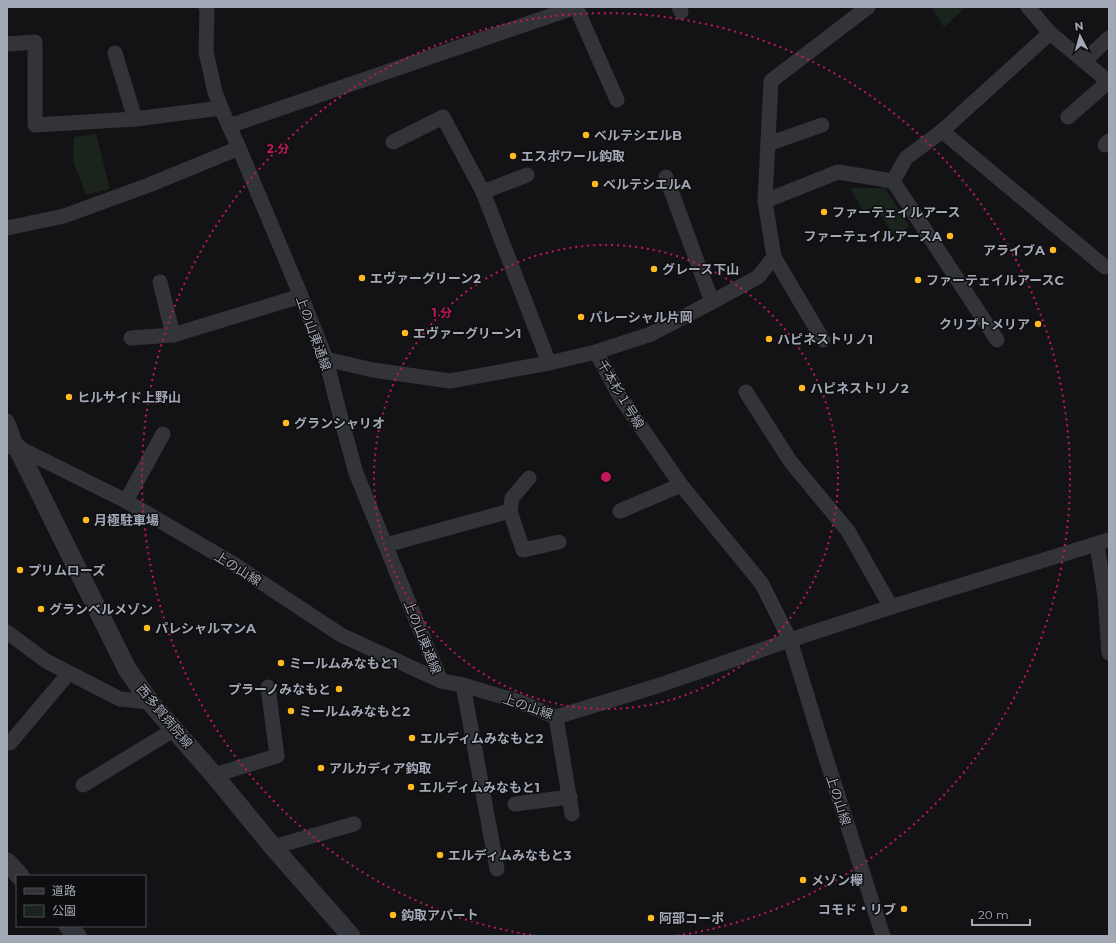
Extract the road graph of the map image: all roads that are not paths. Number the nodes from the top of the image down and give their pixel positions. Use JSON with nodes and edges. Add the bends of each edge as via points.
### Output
{"nodes":[{"id":1,"x":576,"y":7,"type":"edge"},
{"id":2,"x":868,"y":7,"type":"edge"},
{"id":3,"x":1028,"y":7,"type":"edge"},
{"id":4,"x":210,"y":8,"type":"edge"},
{"id":5,"x":1050,"y":33,"type":"junction"},
{"id":6,"x":1109,"y":38,"type":"edge"},
{"id":7,"x":7,"y":44,"type":"edge"},
{"id":8,"x":115,"y":53,"type":"dead end"},
{"id":9,"x":1084,"y":61,"type":"junction"},
{"id":10,"x":1109,"y":82,"type":"edge"},
{"id":11,"x":617,"y":100,"type":"dead end"},
{"id":12,"x":221,"y":108,"type":"junction"},
{"id":13,"x":1068,"y":117,"type":"dead end"},
{"id":14,"x":135,"y":120,"type":"junction"},
{"id":15,"x":822,"y":125,"type":"dead end"},
{"id":16,"x":229,"y":126,"type":"junction"},
{"id":17,"x":942,"y":132,"type":"junction"},
{"id":18,"x":393,"y":142,"type":"dead end"},
{"id":19,"x":768,"y":144,"type":"junction"},
{"id":20,"x":239,"y":148,"type":"junction"},
{"id":21,"x":527,"y":175,"type":"dead end"},
{"id":22,"x":666,"y":177,"type":"dead end"},
{"id":23,"x":893,"y":181,"type":"junction"},
{"id":24,"x":483,"y":192,"type":"junction"},
{"id":25,"x":765,"y":201,"type":"junction"},
{"id":26,"x":7,"y":228,"type":"edge"},
{"id":27,"x":774,"y":257,"type":"junction"},
{"id":28,"x":1105,"y":267,"type":"dead end"},
{"id":29,"x":160,"y":282,"type":"dead end"},
{"id":30,"x":301,"y":296,"type":"junction"},
{"id":31,"x":712,"y":302,"type":"junction"},
{"id":32,"x":173,"y":335,"type":"junction"},
{"id":33,"x":131,"y":338,"type":"dead end"},
{"id":34,"x":823,"y":340,"type":"dead end"},
{"id":35,"x":997,"y":340,"type":"dead end"},
{"id":36,"x":596,"y":352,"type":"junction"},
{"id":37,"x":326,"y":359,"type":"junction"},
{"id":38,"x":549,"y":363,"type":"junction"},
{"id":39,"x":746,"y":392,"type":"dead end"},
{"id":40,"x":7,"y":421,"type":"edge"},
{"id":41,"x":163,"y":434,"type":"dead end"},
{"id":42,"x":10,"y":448,"type":"edge"},
{"id":43,"x":529,"y":478,"type":"dead end"},
{"id":44,"x":681,"y":485,"type":"junction"},
{"id":45,"x":126,"y":501,"type":"junction"},
{"id":46,"x":510,"y":511,"type":"junction"},
{"id":47,"x":620,"y":511,"type":"dead end"},
{"id":48,"x":558,"y":542,"type":"dead end"},
{"id":49,"x":1103,"y":542,"type":"edge"},
{"id":50,"x":386,"y":545,"type":"junction"},
{"id":51,"x":1107,"y":597,"type":"edge"},
{"id":52,"x":891,"y":607,"type":"junction"},
{"id":53,"x":7,"y":632,"type":"edge"},
{"id":54,"x":790,"y":640,"type":"junction"},
{"id":55,"x":1109,"y":652,"type":"edge"},
{"id":56,"x":70,"y":673,"type":"junction"},
{"id":57,"x":441,"y":681,"type":"junction"},
{"id":58,"x":463,"y":686,"type":"junction"},
{"id":59,"x":268,"y":687,"type":"dead end"},
{"id":60,"x":150,"y":702,"type":"junction"},
{"id":61,"x":556,"y":717,"type":"junction"},
{"id":62,"x":175,"y":729,"type":"junction"},
{"id":63,"x":10,"y":743,"type":"dead end"},
{"id":64,"x":214,"y":775,"type":"junction"},
{"id":65,"x":83,"y":785,"type":"dead end"},
{"id":66,"x":570,"y":797,"type":"junction"},
{"id":67,"x":515,"y":804,"type":"dead end"},
{"id":68,"x":572,"y":814,"type":"dead end"},
{"id":69,"x":354,"y":824,"type":"dead end"},
{"id":70,"x":273,"y":847,"type":"junction"},
{"id":71,"x":7,"y":862,"type":"edge"},
{"id":72,"x":497,"y":869,"type":"dead end"},
{"id":73,"x":19,"y":875,"type":"edge"},
{"id":74,"x":69,"y":927,"type":"edge"},
{"id":75,"x":77,"y":936,"type":"edge"},
{"id":76,"x":351,"y":936,"type":"edge"},
{"id":77,"x":883,"y":936,"type":"edge"}],
"edges":[{"from":1,"to":11,"type":"street"},
{"from":1,"to":16,"type":"street"},
{"from":2,"to":19,"type":"street","via":[[771,81]]},
{"from":3,"to":5,"type":"street"},
{"from":4,"to":12,"type":"street","name":"上の山東通線","via":[[206,52]]},
{"from":5,"to":9,"type":"street"},
{"from":5,"to":17,"type":"street"},
{"from":6,"to":9,"type":"street"},
{"from":7,"to":14,"type":"street","via":[[35,42],[35,125]]},
{"from":8,"to":14,"type":"street"},
{"from":9,"to":10,"type":"street"},
{"from":10,"to":13,"type":"street"},
{"from":12,"to":14,"type":"street"},
{"from":12,"to":16,"type":"street","name":"上の山東通線"},
{"from":15,"to":19,"type":"street"},
{"from":16,"to":20,"type":"street","name":"上の山東通線"},
{"from":17,"to":23,"type":"street","via":[[906,158]]},
{"from":17,"to":28,"type":"street"},
{"from":18,"to":24,"type":"street","via":[[443,117]]},
{"from":19,"to":25,"type":"street"},
{"from":20,"to":26,"type":"street","via":[[64,216]]},
{"from":20,"to":30,"type":"street","name":"上の山東通線"},
{"from":21,"to":24,"type":"street"},
{"from":22,"to":31,"type":"street"},
{"from":23,"to":25,"type":"street","via":[[838,172]]},
{"from":23,"to":35,"type":"street"},
{"from":24,"to":38,"type":"street"},
{"from":25,"to":27,"type":"street"},
{"from":27,"to":31,"type":"street","via":[[758,277]]},
{"from":27,"to":34,"type":"street"},
{"from":29,"to":32,"type":"street"},
{"from":30,"to":32,"type":"street"},
{"from":30,"to":37,"type":"street","name":"上の山東通線"},
{"from":31,"to":36,"type":"street","via":[[651,334]]},
{"from":32,"to":33,"type":"street"},
{"from":36,"to":38,"type":"street","name":"千本杉１号線"},
{"from":36,"to":44,"type":"street","name":"千本杉１号線","via":[[619,395]]},
{"from":37,"to":38,"type":"street","name":"千本杉１号線","via":[[373,370],[450,381]]},
{"from":37,"to":50,"type":"street","name":"上の山東通線","via":[[356,473]]},
{"from":39,"to":52,"type":"street","via":[[790,461],[848,531]]},
{"from":40,"to":42,"type":"street","name":"西多賀病院線"},
{"from":41,"to":45,"type":"street"},
{"from":42,"to":45,"type":"street","name":"上の山線"},
{"from":42,"to":60,"type":"street","name":"西多賀病院線","via":[[127,669]]},
{"from":43,"to":46,"type":"street","via":[[512,498]]},
{"from":44,"to":47,"type":"street"},
{"from":44,"to":54,"type":"street","name":"千本杉１号線","via":[[762,584]]},
{"from":45,"to":57,"type":"street","name":"上の山線","via":[[232,563],[341,635]]},
{"from":46,"to":48,"type":"street","via":[[523,550]]},
{"from":46,"to":50,"type":"street"},
{"from":49,"to":51,"type":"street"},
{"from":49,"to":52,"type":"street"},
{"from":50,"to":57,"type":"street","name":"上の山東通線"},
{"from":51,"to":55,"type":"street"},
{"from":52,"to":54,"type":"street"},
{"from":53,"to":56,"type":"street","via":[[46,661]]},
{"from":54,"to":61,"type":"street","name":"上の山線","via":[[657,686]]},
{"from":54,"to":77,"type":"street","name":"上の山線"},
{"from":56,"to":60,"type":"street","via":[[120,699]]},
{"from":56,"to":63,"type":"street"},
{"from":57,"to":58,"type":"street","name":"上の山線"},
{"from":58,"to":61,"type":"street","name":"上の山線","via":[[520,702]]},
{"from":58,"to":72,"type":"street"},
{"from":59,"to":64,"type":"street","via":[[277,756]]},
{"from":60,"to":62,"type":"street","name":"西多賀病院線"},
{"from":61,"to":66,"type":"street"},
{"from":62,"to":64,"type":"street","name":"西多賀病院線"},
{"from":62,"to":65,"type":"street"},
{"from":64,"to":70,"type":"street","name":"西多賀病院線"},
{"from":66,"to":67,"type":"street"},
{"from":66,"to":68,"type":"street"},
{"from":69,"to":70,"type":"street"},
{"from":70,"to":76,"type":"street","name":"西多賀病院線"},
{"from":71,"to":73,"type":"street"},
{"from":74,"to":75,"type":"street"}]}
